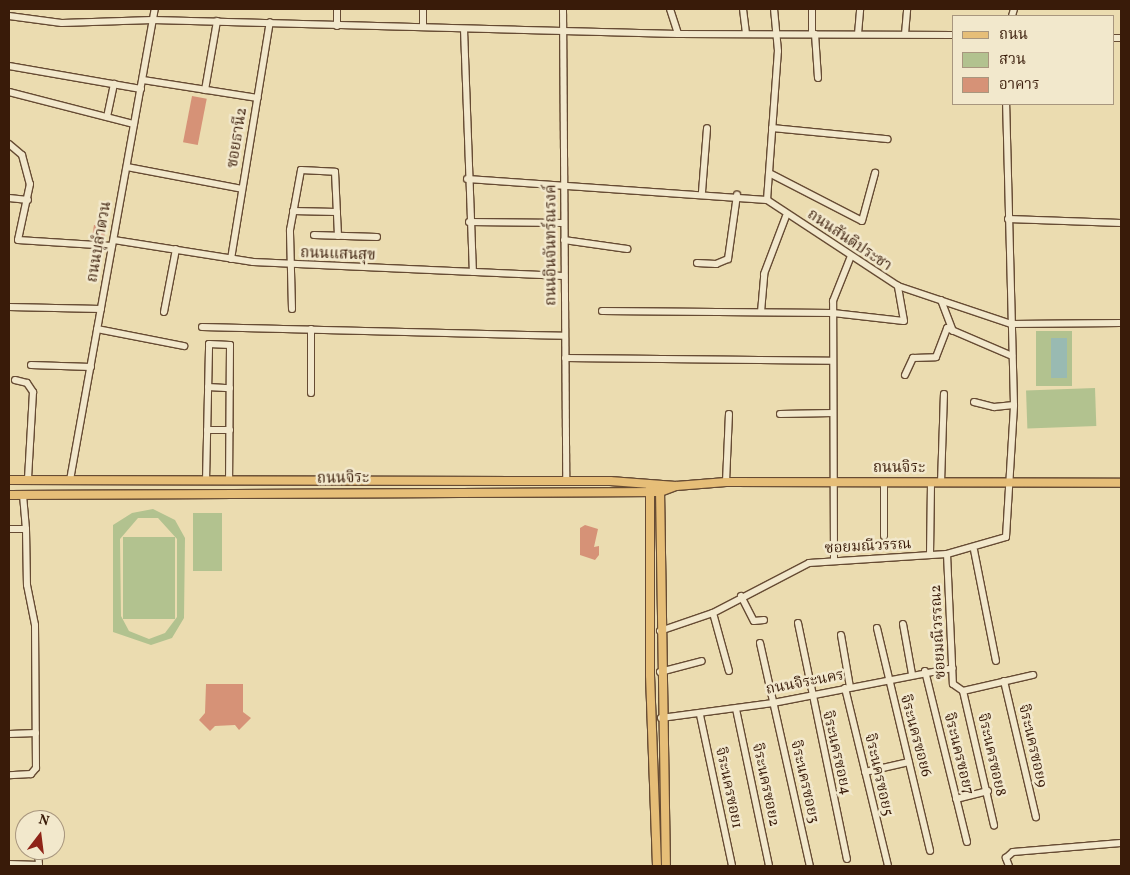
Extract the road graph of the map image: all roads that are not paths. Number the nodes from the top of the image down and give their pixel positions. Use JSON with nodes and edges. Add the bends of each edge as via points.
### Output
{"nodes":[{"id":1,"x":156,"y":9,"type":"edge"},
{"id":2,"x":338,"y":9,"type":"edge"},
{"id":3,"x":423,"y":9,"type":"edge"},
{"id":4,"x":563,"y":9,"type":"edge"},
{"id":5,"x":670,"y":9,"type":"edge"},
{"id":6,"x":743,"y":9,"type":"edge"},
{"id":7,"x":774,"y":9,"type":"edge"},
{"id":8,"x":812,"y":9,"type":"edge"},
{"id":9,"x":860,"y":9,"type":"edge"},
{"id":10,"x":907,"y":9,"type":"edge"},
{"id":11,"x":9,"y":16,"type":"edge"},
{"id":12,"x":153,"y":20,"type":"junction"},
{"id":13,"x":217,"y":21,"type":"junction"},
{"id":14,"x":270,"y":22,"type":"junction"},
{"id":15,"x":337,"y":26,"type":"junction"},
{"id":16,"x":423,"y":27,"type":"junction"},
{"id":17,"x":464,"y":29,"type":"junction"},
{"id":18,"x":562,"y":30,"type":"junction"},
{"id":19,"x":746,"y":33,"type":"junction"},
{"id":20,"x":678,"y":34,"type":"junction"},
{"id":21,"x":814,"y":34,"type":"junction"},
{"id":22,"x":858,"y":34,"type":"junction"},
{"id":23,"x":905,"y":34,"type":"junction"},
{"id":24,"x":778,"y":35,"type":"junction"},
{"id":25,"x":952,"y":35,"type":"edge"},
{"id":26,"x":9,"y":66,"type":"edge"},
{"id":27,"x":818,"y":78,"type":"dead end"},
{"id":28,"x":142,"y":80,"type":"junction"},
{"id":29,"x":114,"y":84,"type":"junction"},
{"id":30,"x":141,"y":89,"type":"junction"},
{"id":31,"x":205,"y":90,"type":"junction"},
{"id":32,"x":9,"y":92,"type":"edge"},
{"id":33,"x":258,"y":98,"type":"junction"},
{"id":34,"x":1006,"y":105,"type":"edge"},
{"id":35,"x":107,"y":117,"type":"junction"},
{"id":36,"x":134,"y":124,"type":"junction"},
{"id":37,"x":707,"y":128,"type":"dead end"},
{"id":38,"x":772,"y":128,"type":"junction"},
{"id":39,"x":887,"y":139,"type":"dead end"},
{"id":40,"x":9,"y":144,"type":"edge"},
{"id":41,"x":127,"y":166,"type":"junction"},
{"id":42,"x":875,"y":173,"type":"dead end"},
{"id":43,"x":771,"y":174,"type":"junction"},
{"id":44,"x":467,"y":179,"type":"junction"},
{"id":45,"x":564,"y":183,"type":"junction"},
{"id":46,"x":242,"y":189,"type":"junction"},
{"id":47,"x":702,"y":192,"type":"junction"},
{"id":48,"x":736,"y":195,"type":"junction"},
{"id":49,"x":9,"y":198,"type":"edge"},
{"id":50,"x":28,"y":200,"type":"junction"},
{"id":51,"x":767,"y":200,"type":"junction"},
{"id":52,"x":292,"y":210,"type":"junction"},
{"id":53,"x":337,"y":212,"type":"junction"},
{"id":54,"x":786,"y":216,"type":"junction"},
{"id":55,"x":1008,"y":219,"type":"junction"},
{"id":56,"x":468,"y":222,"type":"junction"},
{"id":57,"x":1121,"y":222,"type":"edge"},
{"id":58,"x":564,"y":223,"type":"junction"},
{"id":59,"x":314,"y":235,"type":"dead end"},
{"id":60,"x":338,"y":236,"type":"junction"},
{"id":61,"x":377,"y":237,"type":"dead end"},
{"id":62,"x":564,"y":240,"type":"junction"},
{"id":63,"x":113,"y":243,"type":"junction"},
{"id":64,"x":176,"y":249,"type":"junction"},
{"id":65,"x":626,"y":249,"type":"dead end"},
{"id":66,"x":851,"y":256,"type":"junction"},
{"id":67,"x":231,"y":259,"type":"junction"},
{"id":68,"x":697,"y":263,"type":"dead end"},
{"id":69,"x":292,"y":265,"type":"junction"},
{"id":70,"x":473,"y":272,"type":"junction"},
{"id":71,"x":564,"y":276,"type":"junction"},
{"id":72,"x":898,"y":286,"type":"junction"},
{"id":73,"x":941,"y":300,"type":"junction"},
{"id":74,"x":9,"y":307,"type":"edge"},
{"id":75,"x":101,"y":309,"type":"junction"},
{"id":76,"x":292,"y":309,"type":"dead end"},
{"id":77,"x":602,"y":311,"type":"dead end"},
{"id":78,"x":164,"y":312,"type":"dead end"},
{"id":79,"x":761,"y":312,"type":"junction"},
{"id":80,"x":833,"y":313,"type":"junction"},
{"id":81,"x":1121,"y":323,"type":"edge"},
{"id":82,"x":1011,"y":324,"type":"junction"},
{"id":83,"x":202,"y":327,"type":"dead end"},
{"id":84,"x":97,"y":329,"type":"junction"},
{"id":85,"x":311,"y":329,"type":"junction"},
{"id":86,"x":953,"y":330,"type":"junction"},
{"id":87,"x":565,"y":336,"type":"junction"},
{"id":88,"x":184,"y":346,"type":"dead end"},
{"id":89,"x":1012,"y":356,"type":"junction"},
{"id":90,"x":565,"y":358,"type":"junction"},
{"id":91,"x":832,"y":361,"type":"junction"},
{"id":92,"x":31,"y":365,"type":"dead end"},
{"id":93,"x":90,"y":367,"type":"junction"},
{"id":94,"x":905,"y":374,"type":"dead end"},
{"id":95,"x":15,"y":380,"type":"dead end"},
{"id":96,"x":208,"y":387,"type":"junction"},
{"id":97,"x":230,"y":388,"type":"junction"},
{"id":98,"x":311,"y":393,"type":"dead end"},
{"id":99,"x":944,"y":394,"type":"dead end"},
{"id":100,"x":974,"y":402,"type":"dead end"},
{"id":101,"x":1014,"y":405,"type":"junction"},
{"id":102,"x":833,"y":413,"type":"junction"},
{"id":103,"x":729,"y":414,"type":"dead end"},
{"id":104,"x":780,"y":414,"type":"dead end"},
{"id":105,"x":207,"y":430,"type":"junction"},
{"id":106,"x":230,"y":430,"type":"junction"},
{"id":107,"x":9,"y":480,"type":"edge"},
{"id":108,"x":28,"y":480,"type":"junction"},
{"id":109,"x":70,"y":480,"type":"junction"},
{"id":110,"x":373,"y":480,"type":"junction"},
{"id":111,"x":386,"y":480,"type":"junction"},
{"id":112,"x":206,"y":481,"type":"junction"},
{"id":113,"x":229,"y":481,"type":"junction"},
{"id":114,"x":566,"y":481,"type":"junction"},
{"id":115,"x":650,"y":482,"type":"junction"},
{"id":116,"x":660,"y":482,"type":"junction"},
{"id":117,"x":726,"y":482,"type":"junction"},
{"id":118,"x":833,"y":483,"type":"junction"},
{"id":119,"x":884,"y":483,"type":"junction"},
{"id":120,"x":931,"y":483,"type":"junction"},
{"id":121,"x":941,"y":483,"type":"junction"},
{"id":122,"x":1121,"y":483,"type":"edge"},
{"id":123,"x":1013,"y":484,"type":"junction"},
{"id":124,"x":676,"y":486,"type":"junction"},
{"id":125,"x":374,"y":492,"type":"junction"},
{"id":126,"x":386,"y":492,"type":"junction"},
{"id":127,"x":650,"y":492,"type":"junction"},
{"id":128,"x":660,"y":492,"type":"junction"},
{"id":129,"x":23,"y":495,"type":"junction"},
{"id":130,"x":69,"y":495,"type":"junction"},
{"id":131,"x":9,"y":496,"type":"edge"},
{"id":132,"x":9,"y":529,"type":"edge"},
{"id":133,"x":26,"y":529,"type":"junction"},
{"id":134,"x":884,"y":536,"type":"dead end"},
{"id":135,"x":974,"y":550,"type":"junction"},
{"id":136,"x":947,"y":554,"type":"junction"},
{"id":137,"x":930,"y":555,"type":"junction"},
{"id":138,"x":834,"y":559,"type":"junction"},
{"id":139,"x":741,"y":596,"type":"junction"},
{"id":140,"x":712,"y":613,"type":"junction"},
{"id":141,"x":764,"y":620,"type":"dead end"},
{"id":142,"x":798,"y":623,"type":"dead end"},
{"id":143,"x":903,"y":624,"type":"dead end"},
{"id":144,"x":877,"y":628,"type":"dead end"},
{"id":145,"x":660,"y":631,"type":"junction"},
{"id":146,"x":841,"y":635,"type":"dead end"},
{"id":147,"x":760,"y":643,"type":"dead end"},
{"id":148,"x":702,"y":661,"type":"dead end"},
{"id":149,"x":996,"y":661,"type":"dead end"},
{"id":150,"x":953,"y":668,"type":"junction"},
{"id":151,"x":730,"y":671,"type":"dead end"},
{"id":152,"x":925,"y":671,"type":"junction"},
{"id":153,"x":660,"y":672,"type":"junction"},
{"id":154,"x":912,"y":674,"type":"junction"},
{"id":155,"x":1033,"y":675,"type":"dead end"},
{"id":156,"x":886,"y":680,"type":"junction"},
{"id":157,"x":1004,"y":681,"type":"junction"},
{"id":158,"x":847,"y":688,"type":"junction"},
{"id":159,"x":963,"y":691,"type":"junction"},
{"id":160,"x":810,"y":696,"type":"junction"},
{"id":161,"x":773,"y":703,"type":"junction"},
{"id":162,"x":736,"y":709,"type":"junction"},
{"id":163,"x":700,"y":715,"type":"junction"},
{"id":164,"x":661,"y":718,"type":"junction"},
{"id":165,"x":36,"y":733,"type":"junction"},
{"id":166,"x":9,"y":734,"type":"edge"},
{"id":167,"x":909,"y":762,"type":"junction"},
{"id":168,"x":865,"y":772,"type":"junction"},
{"id":169,"x":9,"y":775,"type":"edge"},
{"id":170,"x":988,"y":791,"type":"junction"},
{"id":171,"x":956,"y":799,"type":"junction"},
{"id":172,"x":1036,"y":817,"type":"dead end"},
{"id":173,"x":994,"y":825,"type":"dead end"},
{"id":174,"x":968,"y":842,"type":"dead end"},
{"id":175,"x":1121,"y":842,"type":"edge"},
{"id":176,"x":930,"y":851,"type":"dead end"},
{"id":177,"x":847,"y":859,"type":"dead end"},
{"id":178,"x":39,"y":860,"type":"edge"},
{"id":179,"x":9,"y":864,"type":"edge"},
{"id":180,"x":657,"y":866,"type":"edge"},
{"id":181,"x":666,"y":866,"type":"edge"},
{"id":182,"x":732,"y":866,"type":"edge"},
{"id":183,"x":769,"y":866,"type":"edge"},
{"id":184,"x":810,"y":866,"type":"edge"},
{"id":185,"x":888,"y":866,"type":"edge"},
{"id":186,"x":1009,"y":866,"type":"edge"}],
"edges":[{"from":1,"to":12,"type":"street","name":"ถนนบุลำดวน"},
{"from":2,"to":15,"type":"street"},
{"from":3,"to":16,"type":"street"},
{"from":4,"to":18,"type":"street","name":"ถนนอินจันทร์ณรงค์"},
{"from":5,"to":20,"type":"street"},
{"from":6,"to":19,"type":"street"},
{"from":7,"to":24,"type":"street"},
{"from":8,"to":21,"type":"street"},
{"from":9,"to":22,"type":"street"},
{"from":10,"to":23,"type":"street"},
{"from":11,"to":12,"type":"street","via":[[62,22]]},
{"from":12,"to":13,"type":"street"},
{"from":12,"to":28,"type":"street","name":"ถนนบุลำดวน"},
{"from":13,"to":14,"type":"street"},
{"from":13,"to":31,"type":"street"},
{"from":14,"to":15,"type":"street"},
{"from":14,"to":33,"type":"street","name":"ซอยธานี2"},
{"from":15,"to":16,"type":"street"},
{"from":16,"to":17,"type":"street"},
{"from":17,"to":18,"type":"street"},
{"from":17,"to":44,"type":"street"},
{"from":18,"to":20,"type":"street"},
{"from":18,"to":45,"type":"street","name":"ถนนอินจันทร์ณรงค์"},
{"from":19,"to":20,"type":"street"},
{"from":19,"to":24,"type":"street"},
{"from":21,"to":22,"type":"street"},
{"from":21,"to":24,"type":"street"},
{"from":21,"to":27,"type":"street"},
{"from":22,"to":23,"type":"street"},
{"from":23,"to":25,"type":"street"},
{"from":24,"to":38,"type":"street"},
{"from":26,"to":29,"type":"street"},
{"from":28,"to":30,"type":"street","name":"ถนนบุลำดวน"},
{"from":28,"to":31,"type":"street"},
{"from":29,"to":30,"type":"street"},
{"from":29,"to":35,"type":"street"},
{"from":30,"to":36,"type":"street","name":"ถนนบุลำดวน"},
{"from":31,"to":33,"type":"street"},
{"from":32,"to":35,"type":"street"},
{"from":33,"to":46,"type":"street","name":"ซอยธานี2"},
{"from":34,"to":55,"type":"street"},
{"from":35,"to":36,"type":"street"},
{"from":36,"to":41,"type":"street","name":"ถนนบุลำดวน"},
{"from":37,"to":47,"type":"street"},
{"from":38,"to":39,"type":"street"},
{"from":38,"to":43,"type":"street"},
{"from":40,"to":50,"type":"street","via":[[22,155],[28,169]]},
{"from":41,"to":46,"type":"street"},
{"from":41,"to":63,"type":"street","name":"ถนนบุลำดวน"},
{"from":42,"to":43,"type":"street","via":[[862,221]]},
{"from":43,"to":51,"type":"street"},
{"from":44,"to":45,"type":"street"},
{"from":44,"to":56,"type":"street"},
{"from":45,"to":47,"type":"street"},
{"from":45,"to":58,"type":"street","name":"ถนนอินจันทร์ณรงค์"},
{"from":46,"to":67,"type":"street","name":"ซอยธานี2"},
{"from":47,"to":48,"type":"street"},
{"from":48,"to":51,"type":"street"},
{"from":48,"to":68,"type":"street","via":[[728,259],[716,264]]},
{"from":49,"to":50,"type":"street"},
{"from":50,"to":63,"type":"street","name":"ถนนแสนสุข","via":[[18,240]]},
{"from":51,"to":54,"type":"street","name":"ถนนสันติประชา"},
{"from":52,"to":53,"type":"street"},
{"from":52,"to":53,"type":"street","via":[[301,170],[335,172]]},
{"from":52,"to":69,"type":"street"},
{"from":53,"to":60,"type":"street"},
{"from":54,"to":66,"type":"street","name":"ถนนสันติประชา"},
{"from":54,"to":79,"type":"street","via":[[764,274]]},
{"from":55,"to":57,"type":"street"},
{"from":55,"to":82,"type":"street"},
{"from":56,"to":58,"type":"street"},
{"from":56,"to":70,"type":"street"},
{"from":58,"to":62,"type":"street","name":"ถนนอินจันทร์ณรงค์"},
{"from":59,"to":60,"type":"street"},
{"from":60,"to":61,"type":"street"},
{"from":62,"to":65,"type":"street"},
{"from":62,"to":71,"type":"street","name":"ถนนอินจันทร์ณรงค์"},
{"from":63,"to":64,"type":"street","name":"ถนนแสนสุข"},
{"from":63,"to":75,"type":"street","name":"ถนนบุลำดวน"},
{"from":64,"to":67,"type":"street","name":"ถนนแสนสุข"},
{"from":64,"to":78,"type":"street"},
{"from":66,"to":72,"type":"street","name":"ถนนสันติประชา"},
{"from":66,"to":80,"type":"street","via":[[832,301]]},
{"from":67,"to":69,"type":"street","name":"ถนนแสนสุข"},
{"from":69,"to":70,"type":"street","name":"ถนนแสนสุข"},
{"from":69,"to":76,"type":"street"},
{"from":70,"to":71,"type":"street","name":"ถนนแสนสุข"},
{"from":71,"to":87,"type":"street","name":"ถนนอินจันทร์ณรงค์"},
{"from":72,"to":73,"type":"street","name":"ถนนสันติประชา"},
{"from":72,"to":80,"type":"street","via":[[904,321]]},
{"from":73,"to":82,"type":"street","name":"ถนนสันติประชา"},
{"from":73,"to":86,"type":"street"},
{"from":74,"to":75,"type":"street"},
{"from":75,"to":84,"type":"street","name":"ถนนบุลำดวน"},
{"from":77,"to":79,"type":"street"},
{"from":79,"to":80,"type":"street"},
{"from":80,"to":91,"type":"street"},
{"from":81,"to":82,"type":"street","name":"ถนนสันติประชา"},
{"from":82,"to":89,"type":"street"},
{"from":83,"to":85,"type":"street"},
{"from":84,"to":88,"type":"street"},
{"from":84,"to":93,"type":"street","name":"ถนนบุลำดวน"},
{"from":85,"to":87,"type":"street"},
{"from":85,"to":98,"type":"street"},
{"from":86,"to":89,"type":"street"},
{"from":86,"to":94,"type":"street","via":[[947,328],[936,357],[913,358]]},
{"from":87,"to":90,"type":"street","name":"ถนนอินจันทร์ณรงค์"},
{"from":89,"to":101,"type":"street"},
{"from":90,"to":91,"type":"street"},
{"from":90,"to":114,"type":"street","name":"ถนนอินจันทร์ณรงค์"},
{"from":91,"to":102,"type":"street"},
{"from":92,"to":93,"type":"street"},
{"from":93,"to":109,"type":"street","name":"ถนนบุลำดวน"},
{"from":95,"to":108,"type":"street","via":[[27,383],[33,392]]},
{"from":96,"to":97,"type":"street"},
{"from":96,"to":97,"type":"street","via":[[209,344],[230,345]]},
{"from":96,"to":105,"type":"street"},
{"from":97,"to":106,"type":"street"},
{"from":99,"to":121,"type":"street"},
{"from":100,"to":101,"type":"street","via":[[994,407]]},
{"from":101,"to":123,"type":"street"},
{"from":102,"to":104,"type":"street"},
{"from":102,"to":118,"type":"street"},
{"from":103,"to":117,"type":"street"},
{"from":105,"to":106,"type":"street"},
{"from":105,"to":112,"type":"street"},
{"from":106,"to":113,"type":"street"},
{"from":107,"to":108,"type":"main road","name":"ถนนจิระ"},
{"from":108,"to":109,"type":"main road","name":"ถนนจิระ"},
{"from":109,"to":112,"type":"main road","name":"ถนนจิระ"},
{"from":109,"to":130,"type":"main road"},
{"from":110,"to":111,"type":"main road","name":"ถนนจิระ"},
{"from":110,"to":113,"type":"main road","name":"ถนนจิระ"},
{"from":110,"to":125,"type":"main road","via":[[378,487]]},
{"from":111,"to":114,"type":"main road","name":"ถนนจิระ"},
{"from":111,"to":126,"type":"main road","via":[[381,486]]},
{"from":112,"to":113,"type":"main road","name":"ถนนจิระ"},
{"from":114,"to":115,"type":"main road","name":"ถนนจิระ"},
{"from":115,"to":116,"type":"main road","name":"ถนนจิระ"},
{"from":115,"to":127,"type":"main road"},
{"from":116,"to":124,"type":"main road","name":"ถนนจิระ"},
{"from":116,"to":128,"type":"main road"},
{"from":117,"to":118,"type":"main road","name":"ถนนจิระ"},
{"from":117,"to":124,"type":"main road","name":"ถนนจิระ"},
{"from":118,"to":119,"type":"main road","name":"ถนนจิระ"},
{"from":118,"to":138,"type":"street"},
{"from":119,"to":120,"type":"main road","name":"ถนนจิระ"},
{"from":119,"to":134,"type":"street"},
{"from":120,"to":121,"type":"main road","name":"ถนนจิระ"},
{"from":120,"to":137,"type":"street"},
{"from":121,"to":123,"type":"main road","name":"ถนนจิระ"},
{"from":122,"to":123,"type":"main road","name":"ถนนจิระ"},
{"from":123,"to":135,"type":"street","name":"ซอยมณีวรรณ","via":[[1006,537]]},
{"from":124,"to":128,"type":"main road","name":"ถนนจิระ"},
{"from":125,"to":126,"type":"main road","name":"ถนนจิระ"},
{"from":125,"to":130,"type":"main road","name":"ถนนจิระ"},
{"from":126,"to":127,"type":"main road","name":"ถนนจิระ"},
{"from":127,"to":128,"type":"main road","name":"ถนนจิระ"},
{"from":127,"to":180,"type":"main road","via":[[650,675]]},
{"from":128,"to":145,"type":"main road"},
{"from":129,"to":130,"type":"main road","name":"ถนนจิระ"},
{"from":129,"to":131,"type":"main road","name":"ถนนจิระ"},
{"from":129,"to":133,"type":"street"},
{"from":132,"to":133,"type":"street"},
{"from":133,"to":165,"type":"street","via":[[27,585],[36,626]]},
{"from":135,"to":136,"type":"street","name":"ซอยมณีวรรณ"},
{"from":135,"to":149,"type":"street"},
{"from":136,"to":137,"type":"street","name":"ซอยมณีวรรณ"},
{"from":136,"to":150,"type":"street","name":"ซอยมณีวรรณ2"},
{"from":137,"to":138,"type":"street","name":"ซอยมณีวรรณ"},
{"from":138,"to":139,"type":"street","name":"ซอยมณีวรรณ","via":[[781,574]]},
{"from":139,"to":140,"type":"street","name":"ซอยมณีวรรณ"},
{"from":139,"to":141,"type":"street","via":[[754,621]]},
{"from":140,"to":145,"type":"street","name":"ซอยมณีวรรณ"},
{"from":140,"to":151,"type":"street"},
{"from":142,"to":160,"type":"street","name":"จิระนครซอย4"},
{"from":143,"to":154,"type":"street"},
{"from":144,"to":156,"type":"street","name":"จิระนครซอย6"},
{"from":145,"to":153,"type":"main road"},
{"from":146,"to":158,"type":"street","name":"จิระนครซอย5"},
{"from":147,"to":161,"type":"street","name":"จิระนครซอย3"},
{"from":148,"to":153,"type":"street"},
{"from":150,"to":152,"type":"street","name":"ถนนจิระนคร"},
{"from":150,"to":159,"type":"street","name":"ซอยมณีวรรณ2","via":[[953,684]]},
{"from":152,"to":154,"type":"street","name":"ถนนจิระนคร"},
{"from":152,"to":171,"type":"street","name":"จิระนครซอย7"},
{"from":153,"to":164,"type":"main road"},
{"from":154,"to":156,"type":"street","name":"ถนนจิระนคร"},
{"from":155,"to":157,"type":"street","name":"ซอยมณีวรรณ2"},
{"from":156,"to":158,"type":"street","name":"ถนนจิระนคร"},
{"from":156,"to":167,"type":"street","name":"จิระนครซอย6"},
{"from":157,"to":159,"type":"street","name":"ซอยมณีวรรณ2"},
{"from":157,"to":172,"type":"street","name":"จิระนครซอย9"},
{"from":158,"to":160,"type":"street","name":"ถนนจิระนคร"},
{"from":158,"to":168,"type":"street","name":"จิระนครซอย5"},
{"from":159,"to":170,"type":"street","name":"จิระนครซอย8"},
{"from":160,"to":161,"type":"street","name":"ถนนจิระนคร"},
{"from":160,"to":177,"type":"street","name":"จิระนครซอย4"},
{"from":161,"to":162,"type":"street","name":"ถนนจิระนคร"},
{"from":161,"to":184,"type":"street","name":"จิระนครซอย3"},
{"from":162,"to":163,"type":"street","name":"ถนนจิระนคร"},
{"from":162,"to":183,"type":"street","name":"จิระนครซอย2"},
{"from":163,"to":164,"type":"street","name":"ถนนจิระนคร"},
{"from":163,"to":182,"type":"street","name":"จิระนครซอย1"},
{"from":164,"to":181,"type":"main road"},
{"from":165,"to":166,"type":"street"},
{"from":165,"to":169,"type":"street","via":[[35,771]]},
{"from":167,"to":168,"type":"street"},
{"from":167,"to":176,"type":"street","name":"จิระนครซอย6"},
{"from":168,"to":185,"type":"street","name":"จิระนครซอย5"},
{"from":170,"to":171,"type":"street"},
{"from":170,"to":173,"type":"street","name":"จิระนครซอย8"},
{"from":171,"to":174,"type":"street","name":"จิระนครซอย7"},
{"from":175,"to":186,"type":"street","via":[[1013,852],[1006,858]]},
{"from":178,"to":179,"type":"street","via":[[39,865]]}]}
